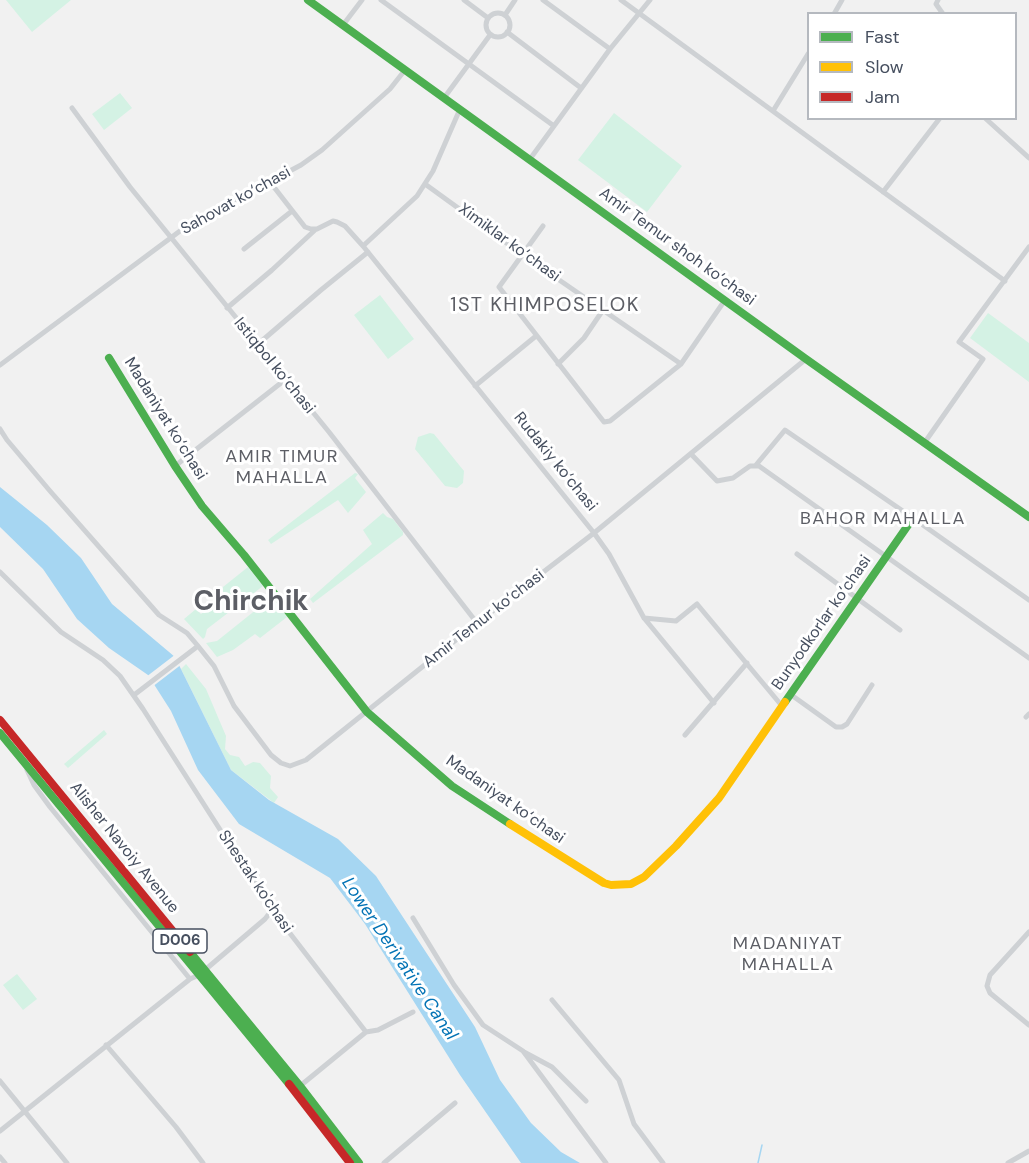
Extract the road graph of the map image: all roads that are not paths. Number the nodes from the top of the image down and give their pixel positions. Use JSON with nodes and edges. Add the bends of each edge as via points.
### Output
{"nodes":[{"id":1,"x":308,"y":0,"type":"edge"},
{"id":2,"x":362,"y":0,"type":"edge"},
{"id":3,"x":381,"y":0,"type":"edge"},
{"id":4,"x":464,"y":0,"type":"edge"},
{"id":5,"x":515,"y":0,"type":"edge"},
{"id":6,"x":543,"y":0,"type":"edge"},
{"id":7,"x":621,"y":0,"type":"edge"},
{"id":8,"x":650,"y":0,"type":"edge"},
{"id":9,"x":929,"y":0,"type":"edge"},
{"id":10,"x":937,"y":2,"type":"edge"},
{"id":11,"x":639,"y":14,"type":"junction"},
{"id":12,"x":505,"y":15,"type":"junction"},
{"id":13,"x":488,"y":18,"type":"junction"},
{"id":14,"x":344,"y":25,"type":"junction"},
{"id":15,"x":507,"y":32,"type":"junction"},
{"id":16,"x":490,"y":34,"type":"junction"},
{"id":17,"x":610,"y":49,"type":"junction"},
{"id":18,"x":807,"y":56,"type":"edge"},
{"id":19,"x":469,"y":63,"type":"junction"},
{"id":20,"x":405,"y":70,"type":"junction"},
{"id":21,"x":581,"y":88,"type":"junction"},
{"id":22,"x":444,"y":98,"type":"junction"},
{"id":23,"x":72,"y":108,"type":"dead end"},
{"id":24,"x":460,"y":109,"type":"junction"},
{"id":25,"x":773,"y":111,"type":"junction"},
{"id":26,"x":938,"y":120,"type":"edge"},
{"id":27,"x":987,"y":120,"type":"edge"},
{"id":28,"x":554,"y":126,"type":"junction"},
{"id":29,"x":1029,"y":158,"type":"edge"},
{"id":30,"x":530,"y":159,"type":"junction"},
{"id":31,"x":270,"y":182,"type":"junction"},
{"id":32,"x":425,"y":183,"type":"junction"},
{"id":33,"x":883,"y":192,"type":"junction"},
{"id":34,"x":292,"y":211,"type":"junction"},
{"id":35,"x":543,"y":226,"type":"dead end"},
{"id":36,"x":316,"y":229,"type":"junction"},
{"id":37,"x":171,"y":237,"type":"junction"},
{"id":38,"x":363,"y":246,"type":"junction"},
{"id":39,"x":1029,"y":247,"type":"edge"},
{"id":40,"x":244,"y":249,"type":"dead end"},
{"id":41,"x":368,"y":252,"type":"junction"},
{"id":42,"x":523,"y":255,"type":"junction"},
{"id":43,"x":1005,"y":281,"type":"junction"},
{"id":44,"x":725,"y":300,"type":"junction"},
{"id":45,"x":227,"y":308,"type":"junction"},
{"id":46,"x":603,"y":310,"type":"junction"},
{"id":47,"x":536,"y":336,"type":"junction"},
{"id":48,"x":257,"y":345,"type":"junction"},
{"id":49,"x":109,"y":358,"type":"dead end"},
{"id":50,"x":806,"y":359,"type":"junction"},
{"id":51,"x":558,"y":364,"type":"junction"},
{"id":52,"x":681,"y":364,"type":"junction"},
{"id":53,"x":0,"y":365,"type":"edge"},
{"id":54,"x":286,"y":379,"type":"junction"},
{"id":55,"x":475,"y":386,"type":"junction"},
{"id":56,"x":0,"y":429,"type":"edge"},
{"id":57,"x":925,"y":442,"type":"junction"},
{"id":58,"x":691,"y":454,"type":"junction"},
{"id":59,"x":756,"y":465,"type":"junction"},
{"id":60,"x":175,"y":466,"type":"junction"},
{"id":61,"x":1029,"y":517,"type":"edge"},
{"id":62,"x":913,"y":518,"type":"junction"},
{"id":63,"x":594,"y":533,"type":"junction"},
{"id":64,"x":797,"y":554,"type":"dead end"},
{"id":65,"x":887,"y":557,"type":"junction"},
{"id":66,"x":0,"y":572,"type":"edge"},
{"id":67,"x":858,"y":599,"type":"junction"},
{"id":68,"x":1029,"y":600,"type":"edge"},
{"id":69,"x":644,"y":618,"type":"junction"},
{"id":70,"x":477,"y":623,"type":"junction"},
{"id":71,"x":900,"y":630,"type":"dead end"},
{"id":72,"x":198,"y":646,"type":"junction"},
{"id":73,"x":1029,"y":658,"type":"edge"},
{"id":74,"x":747,"y":663,"type":"junction"},
{"id":75,"x":872,"y":685,"type":"dead end"},
{"id":76,"x":790,"y":694,"type":"junction"},
{"id":77,"x":134,"y":695,"type":"junction"},
{"id":78,"x":714,"y":703,"type":"junction"},
{"id":79,"x":782,"y":706,"type":"junction"},
{"id":80,"x":367,"y":712,"type":"junction"},
{"id":81,"x":0,"y":720,"type":"edge"},
{"id":82,"x":0,"y":733,"type":"edge"},
{"id":83,"x":685,"y":735,"type":"dead end"},
{"id":84,"x":272,"y":910,"type":"junction"},
{"id":85,"x":413,"y":918,"type":"dead end"},
{"id":86,"x":1029,"y":932,"type":"edge"},
{"id":87,"x":197,"y":974,"type":"junction"},
{"id":88,"x":552,"y":1000,"type":"dead end"},
{"id":89,"x":413,"y":1012,"type":"dead end"},
{"id":90,"x":1029,"y":1025,"type":"edge"},
{"id":91,"x":366,"y":1032,"type":"junction"},
{"id":92,"x":106,"y":1045,"type":"junction"},
{"id":93,"x":523,"y":1051,"type":"junction"},
{"id":94,"x":0,"y":1081,"type":"edge"},
{"id":95,"x":300,"y":1086,"type":"junction"},
{"id":96,"x":586,"y":1101,"type":"dead end"},
{"id":97,"x":455,"y":1103,"type":"dead end"},
{"id":98,"x":25,"y":1111,"type":"junction"},
{"id":99,"x":0,"y":1131,"type":"edge"},
{"id":100,"x":1029,"y":1151,"type":"edge"},
{"id":101,"x":0,"y":1156,"type":"edge"},
{"id":102,"x":5,"y":1163,"type":"edge"},
{"id":103,"x":67,"y":1163,"type":"edge"},
{"id":104,"x":203,"y":1163,"type":"edge"},
{"id":105,"x":350,"y":1163,"type":"edge"},
{"id":106,"x":359,"y":1163,"type":"edge"},
{"id":107,"x":384,"y":1163,"type":"edge"},
{"id":108,"x":606,"y":1163,"type":"edge"},
{"id":109,"x":663,"y":1163,"type":"edge"},
{"id":110,"x":1008,"y":1163,"type":"edge"}],
"edges":[{"from":1,"to":14,"type":"main road","name":"Amir Temur shoh ko‘chasi"},
{"from":2,"to":14,"type":"street"},
{"from":3,"to":19,"type":"street"},
{"from":4,"to":13,"type":"street"},
{"from":5,"to":12,"type":"street"},
{"from":6,"to":17,"type":"street"},
{"from":7,"to":11,"type":"street"},
{"from":8,"to":11,"type":"street"},
{"from":9,"to":10,"type":"street"},
{"from":11,"to":17,"type":"street"},
{"from":11,"to":25,"type":"street"},
{"from":12,"to":13,"type":"street","via":[[494,13]]},
{"from":12,"to":15,"type":"street","via":[[510,25]]},
{"from":13,"to":16,"type":"street","via":[[485,25]]},
{"from":14,"to":20,"type":"main road","name":"Amir Temur shoh ko‘chasi"},
{"from":15,"to":16,"type":"street","via":[[497,37]]},
{"from":15,"to":21,"type":"street"},
{"from":16,"to":19,"type":"street"},
{"from":17,"to":21,"type":"street"},
{"from":18,"to":25,"type":"street"},
{"from":19,"to":22,"type":"street"},
{"from":19,"to":28,"type":"street"},
{"from":20,"to":22,"type":"main road","name":"Amir Temur shoh ko‘chasi"},
{"from":20,"to":31,"type":"street","name":"Sahovat ko‘chasi","via":[[322,150]]},
{"from":21,"to":28,"type":"street"},
{"from":22,"to":24,"type":"main road","name":"Amir Temur shoh ko‘chasi"},
{"from":23,"to":37,"type":"street","name":"Istiqbol ko‘chasi"},
{"from":24,"to":30,"type":"main road","name":"Amir Temur shoh ko‘chasi"},
{"from":24,"to":32,"type":"street"},
{"from":25,"to":33,"type":"street"},
{"from":26,"to":33,"type":"street"},
{"from":27,"to":29,"type":"street"},
{"from":28,"to":30,"type":"street"},
{"from":30,"to":44,"type":"main road","name":"Amir Temur shoh ko‘chasi"},
{"from":31,"to":34,"type":"street"},
{"from":31,"to":37,"type":"street","name":"Sahovat ko‘chasi"},
{"from":32,"to":38,"type":"street"},
{"from":32,"to":42,"type":"street","name":"Ximiklar ko‘chasi"},
{"from":33,"to":43,"type":"street"},
{"from":34,"to":36,"type":"street","via":[[305,227]]},
{"from":34,"to":40,"type":"street"},
{"from":35,"to":42,"type":"street"},
{"from":36,"to":38,"type":"street","name":"Rudakiy ko‘chasi","via":[[337,222]]},
{"from":36,"to":45,"type":"street"},
{"from":37,"to":45,"type":"street","name":"Istiqbol ko‘chasi"},
{"from":37,"to":53,"type":"street","name":"Sahovat ko‘chasi"},
{"from":38,"to":41,"type":"street","name":"Rudakiy ko‘chasi"},
{"from":39,"to":43,"type":"street"},
{"from":41,"to":48,"type":"street"},
{"from":41,"to":55,"type":"street","name":"Rudakiy ko‘chasi"},
{"from":42,"to":46,"type":"street","name":"Ximiklar ko‘chasi"},
{"from":42,"to":47,"type":"street","via":[[499,287]]},
{"from":43,"to":57,"type":"street","via":[[959,342],[983,359]]},
{"from":44,"to":50,"type":"main road","name":"Amir Temur shoh ko‘chasi"},
{"from":44,"to":52,"type":"street"},
{"from":45,"to":48,"type":"street","name":"Istiqbol ko‘chasi"},
{"from":46,"to":51,"type":"street","via":[[584,338]]},
{"from":46,"to":52,"type":"street","name":"Ximiklar ko‘chasi"},
{"from":47,"to":51,"type":"street"},
{"from":47,"to":55,"type":"street"},
{"from":48,"to":54,"type":"street","name":"Istiqbol ko‘chasi"},
{"from":49,"to":60,"type":"main road","name":"Madaniyat ko‘chasi"},
{"from":50,"to":57,"type":"main road","name":"Amir Temur shoh ko‘chasi"},
{"from":50,"to":58,"type":"street","name":"Amir Temur ko‘chasi"},
{"from":51,"to":52,"type":"street","via":[[604,422]]},
{"from":54,"to":60,"type":"street"},
{"from":54,"to":70,"type":"street","name":"Istiqbol ko‘chasi"},
{"from":55,"to":63,"type":"street","name":"Rudakiy ko‘chasi"},
{"from":56,"to":72,"type":"street","via":[[151,607]]},
{"from":57,"to":61,"type":"main road","name":"Amir Temur shoh ko‘chasi"},
{"from":58,"to":59,"type":"street","via":[[717,481],[733,478]]},
{"from":58,"to":63,"type":"street","name":"Amir Temur ko‘chasi"},
{"from":59,"to":62,"type":"street","via":[[785,430]]},
{"from":59,"to":65,"type":"street","name":"Bunyodkorlar ko‘chasi"},
{"from":60,"to":80,"type":"main road","name":"Madaniyat ko‘chasi","via":[[202,506]]},
{"from":62,"to":65,"type":"main road","name":"Bunyodkorlar ko‘chasi"},
{"from":62,"to":68,"type":"street"},
{"from":63,"to":69,"type":"street","name":"Rudakiy ko‘chasi"},
{"from":63,"to":70,"type":"street","name":"Amir Temur ko‘chasi"},
{"from":64,"to":67,"type":"street"},
{"from":65,"to":67,"type":"main road","name":"Bunyodkorlar ko‘chasi"},
{"from":65,"to":73,"type":"street","name":"Bunyodkorlar ko‘chasi"},
{"from":66,"to":77,"type":"street","name":"Shestak ko'chasi","via":[[61,632],[103,660]]},
{"from":67,"to":71,"type":"street"},
{"from":67,"to":76,"type":"main road","name":"Bunyodkorlar ko‘chasi"},
{"from":69,"to":74,"type":"street","via":[[676,621],[697,604]]},
{"from":69,"to":78,"type":"street","name":"Rudakiy ko‘chasi"},
{"from":70,"to":80,"type":"street","name":"Amir Temur ko‘chasi"},
{"from":72,"to":77,"type":"street"},
{"from":72,"to":80,"type":"street","name":"Amir Temur ko‘chasi","via":[[214,666],[234,705],[271,754],[286,765],[306,760]]},
{"from":74,"to":78,"type":"street"},
{"from":74,"to":79,"type":"street"},
{"from":75,"to":76,"type":"street","via":[[842,727],[836,727]]},
{"from":76,"to":79,"type":"main road","name":"Bunyodkorlar ko‘chasi"},
{"from":77,"to":84,"type":"street","name":"Shestak ko'chasi","via":[[242,864],[270,898]]},
{"from":78,"to":83,"type":"street"},
{"from":79,"to":80,"type":"main road","name":"Madaniyat ko‘chasi","via":[[718,798],[676,846],[644,877],[617,886],[604,884],[452,786]]},
{"from":81,"to":87,"type":"main road","name":"Alisher Navoiy Avenue","number":"D006"},
{"from":82,"to":87,"type":"main road","name":"Alisher Navoiy Avenue","number":"D006"},
{"from":84,"to":87,"type":"street"},
{"from":84,"to":91,"type":"street","name":"Shestak ko'chasi"},
{"from":85,"to":93,"type":"street","via":[[483,1025]]},
{"from":86,"to":90,"type":"street","via":[[990,975],[987,986],[990,993]]},
{"from":87,"to":92,"type":"street"},
{"from":87,"to":95,"type":"main road","name":"Alisher Navoiy Avenue","number":"D006"},
{"from":87,"to":105,"type":"main road","name":"Alisher Navoiy Avenue","number":"D006"},
{"from":88,"to":109,"type":"street","via":[[619,1080],[634,1124]]},
{"from":89,"to":91,"type":"street"},
{"from":91,"to":95,"type":"street"},
{"from":92,"to":98,"type":"street"},
{"from":92,"to":104,"type":"street"},
{"from":93,"to":96,"type":"street","via":[[552,1067]]},
{"from":93,"to":108,"type":"street"},
{"from":94,"to":98,"type":"street"},
{"from":95,"to":106,"type":"main road","name":"Alisher Navoiy Avenue","number":"D006"},
{"from":97,"to":107,"type":"street"},
{"from":98,"to":99,"type":"street"},
{"from":98,"to":103,"type":"street"},
{"from":100,"to":110,"type":"street"},
{"from":101,"to":102,"type":"street"}]}
